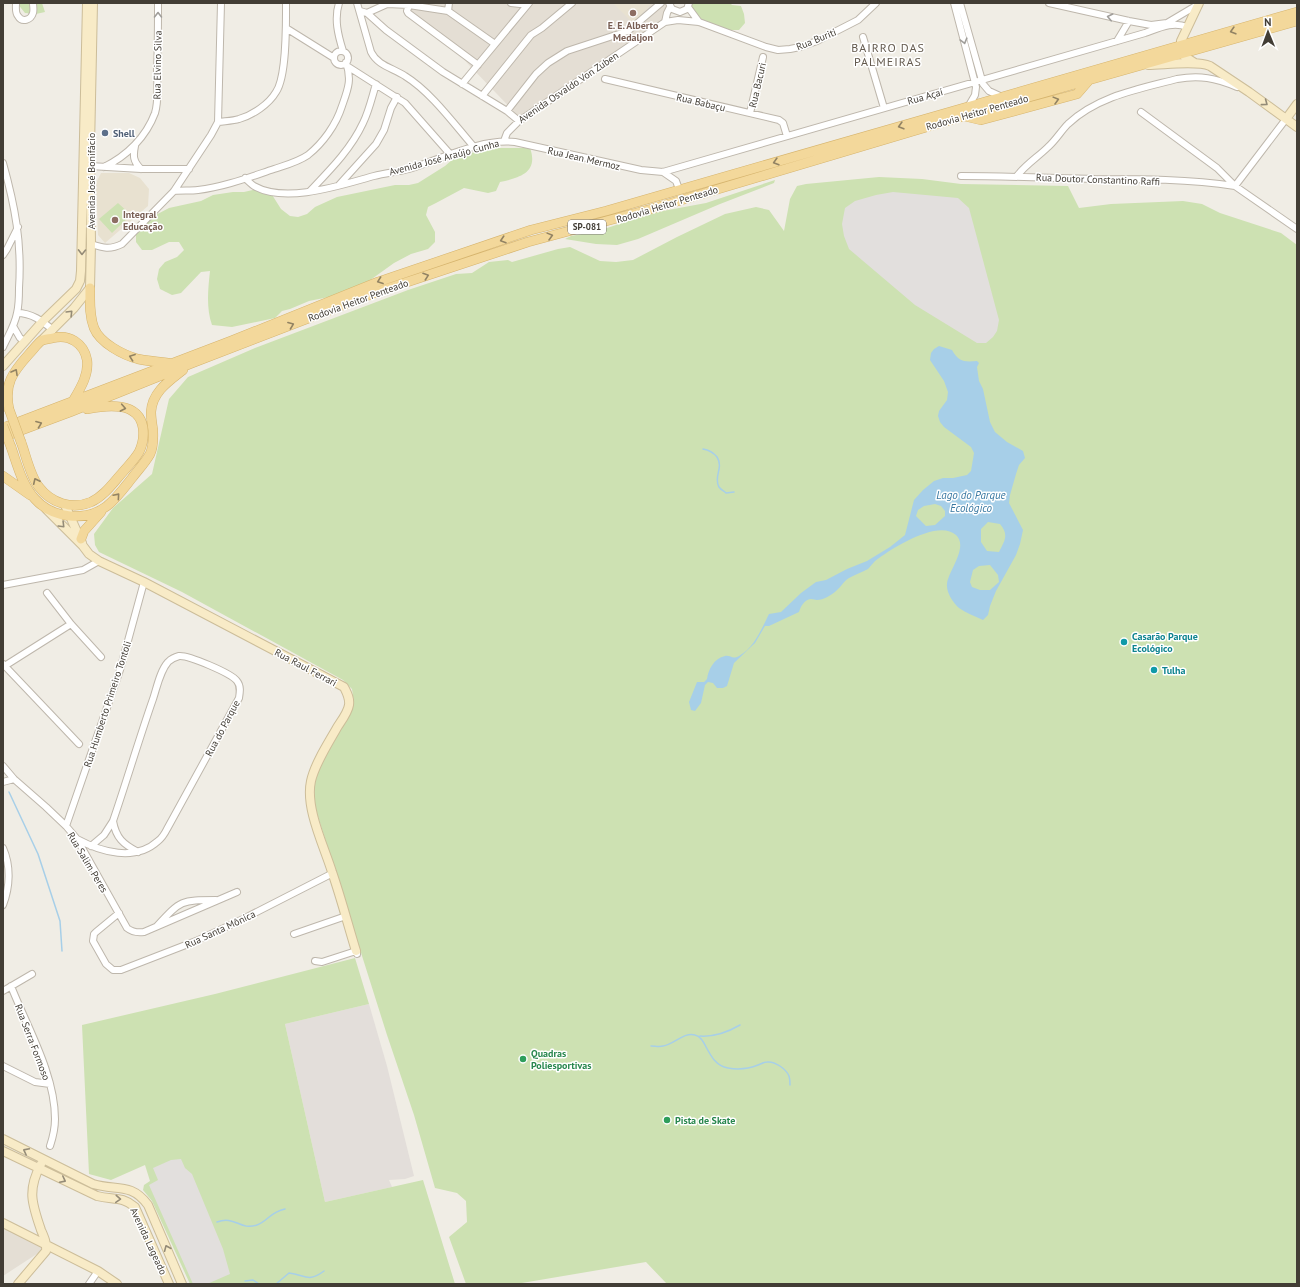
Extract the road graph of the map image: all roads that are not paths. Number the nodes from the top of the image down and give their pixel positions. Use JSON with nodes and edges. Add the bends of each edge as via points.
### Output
{"nodes":[{"id":1,"x":16,"y":3,"type":"edge"},
{"id":2,"x":33,"y":3,"type":"edge"},
{"id":3,"x":87,"y":3,"type":"edge"},
{"id":4,"x":93,"y":3,"type":"edge"},
{"id":5,"x":158,"y":3,"type":"edge"},
{"id":6,"x":221,"y":3,"type":"edge"},
{"id":7,"x":286,"y":3,"type":"edge"},
{"id":8,"x":339,"y":3,"type":"edge"},
{"id":9,"x":357,"y":3,"type":"edge"},
{"id":10,"x":449,"y":3,"type":"edge"},
{"id":11,"x":511,"y":3,"type":"edge"},
{"id":12,"x":528,"y":3,"type":"edge"},
{"id":13,"x":572,"y":3,"type":"edge"},
{"id":14,"x":661,"y":3,"type":"edge"},
{"id":15,"x":876,"y":3,"type":"edge"},
{"id":16,"x":954,"y":3,"type":"edge"},
{"id":17,"x":960,"y":3,"type":"edge"},
{"id":18,"x":1049,"y":3,"type":"edge"},
{"id":19,"x":1199,"y":4,"type":"edge"},
{"id":20,"x":409,"y":5,"type":"junction"},
{"id":21,"x":669,"y":5,"type":"edge"},
{"id":22,"x":689,"y":5,"type":"edge"},
{"id":23,"x":360,"y":11,"type":"junction"},
{"id":24,"x":448,"y":12,"type":"junction"},
{"id":25,"x":680,"y":12,"type":"junction"},
{"id":26,"x":1297,"y":12,"type":"edge"},
{"id":27,"x":367,"y":13,"type":"junction"},
{"id":28,"x":686,"y":20,"type":"junction"},
{"id":29,"x":1129,"y":21,"type":"junction"},
{"id":30,"x":1297,"y":21,"type":"edge"},
{"id":31,"x":665,"y":22,"type":"junction"},
{"id":32,"x":699,"y":22,"type":"junction"},
{"id":33,"x":1187,"y":27,"type":"junction"},
{"id":34,"x":286,"y":28,"type":"junction"},
{"id":35,"x":863,"y":37,"type":"dead end"},
{"id":36,"x":1117,"y":41,"type":"junction"},
{"id":37,"x":495,"y":44,"type":"junction"},
{"id":38,"x":1182,"y":49,"type":"junction"},
{"id":39,"x":338,"y":54,"type":"junction"},
{"id":40,"x":763,"y":57,"type":"dead end"},
{"id":41,"x":1196,"y":63,"type":"junction"},
{"id":42,"x":346,"y":64,"type":"junction"},
{"id":43,"x":478,"y":65,"type":"junction"},
{"id":44,"x":1136,"y":66,"type":"junction"},
{"id":45,"x":1214,"y":68,"type":"junction"},
{"id":46,"x":1208,"y":78,"type":"junction"},
{"id":47,"x":605,"y":79,"type":"dead end"},
{"id":48,"x":978,"y":80,"type":"junction"},
{"id":49,"x":376,"y":84,"type":"junction"},
{"id":50,"x":462,"y":84,"type":"junction"},
{"id":51,"x":1249,"y":92,"type":"junction"},
{"id":52,"x":482,"y":96,"type":"junction"},
{"id":53,"x":397,"y":97,"type":"junction"},
{"id":54,"x":1002,"y":97,"type":"junction"},
{"id":55,"x":1297,"y":104,"type":"edge"},
{"id":56,"x":884,"y":108,"type":"junction"},
{"id":57,"x":507,"y":111,"type":"junction"},
{"id":58,"x":966,"y":111,"type":"junction"},
{"id":59,"x":1141,"y":112,"type":"dead end"},
{"id":60,"x":750,"y":113,"type":"junction"},
{"id":61,"x":1291,"y":116,"type":"edge"},
{"id":62,"x":519,"y":121,"type":"junction"},
{"id":63,"x":218,"y":122,"type":"junction"},
{"id":64,"x":1297,"y":127,"type":"edge"},
{"id":65,"x":787,"y":136,"type":"junction"},
{"id":66,"x":504,"y":141,"type":"junction"},
{"id":67,"x":135,"y":146,"type":"junction"},
{"id":68,"x":474,"y":147,"type":"junction"},
{"id":69,"x":450,"y":154,"type":"junction"},
{"id":70,"x":3,"y":164,"type":"edge"},
{"id":71,"x":90,"y":166,"type":"junction"},
{"id":72,"x":104,"y":167,"type":"junction"},
{"id":73,"x":141,"y":169,"type":"junction"},
{"id":74,"x":189,"y":169,"type":"junction"},
{"id":75,"x":663,"y":172,"type":"junction"},
{"id":76,"x":961,"y":176,"type":"dead end"},
{"id":77,"x":1017,"y":176,"type":"junction"},
{"id":78,"x":245,"y":178,"type":"junction"},
{"id":79,"x":338,"y":186,"type":"junction"},
{"id":80,"x":1235,"y":186,"type":"junction"},
{"id":81,"x":679,"y":189,"type":"junction"},
{"id":82,"x":174,"y":191,"type":"junction"},
{"id":83,"x":310,"y":191,"type":"junction"},
{"id":84,"x":18,"y":227,"type":"junction"},
{"id":85,"x":1297,"y":229,"type":"edge"},
{"id":86,"x":91,"y":244,"type":"junction"},
{"id":87,"x":3,"y":255,"type":"edge"},
{"id":88,"x":90,"y":288,"type":"junction"},
{"id":89,"x":17,"y":313,"type":"junction"},
{"id":90,"x":43,"y":321,"type":"junction"},
{"id":91,"x":13,"y":326,"type":"junction"},
{"id":92,"x":52,"y":330,"type":"junction"},
{"id":93,"x":42,"y":340,"type":"junction"},
{"id":94,"x":26,"y":341,"type":"junction"},
{"id":95,"x":3,"y":347,"type":"edge"},
{"id":96,"x":192,"y":363,"type":"junction"},
{"id":97,"x":170,"y":364,"type":"junction"},
{"id":98,"x":3,"y":366,"type":"edge"},
{"id":99,"x":74,"y":401,"type":"junction"},
{"id":100,"x":70,"y":412,"type":"junction"},
{"id":101,"x":3,"y":427,"type":"edge"},
{"id":102,"x":3,"y":437,"type":"edge"},
{"id":103,"x":3,"y":476,"type":"edge"},
{"id":104,"x":38,"y":502,"type":"junction"},
{"id":105,"x":65,"y":505,"type":"junction"},
{"id":106,"x":106,"y":507,"type":"junction"},
{"id":107,"x":70,"y":517,"type":"junction"},
{"id":108,"x":82,"y":542,"type":"junction"},
{"id":109,"x":99,"y":561,"type":"junction"},
{"id":110,"x":144,"y":582,"type":"junction"},
{"id":111,"x":3,"y":585,"type":"edge"},
{"id":112,"x":47,"y":593,"type":"dead end"},
{"id":113,"x":71,"y":624,"type":"junction"},
{"id":114,"x":102,"y":657,"type":"dead end"},
{"id":115,"x":4,"y":666,"type":"edge"},
{"id":116,"x":77,"y":742,"type":"dead end"},
{"id":117,"x":3,"y":766,"type":"edge"},
{"id":118,"x":14,"y":779,"type":"junction"},
{"id":119,"x":3,"y":782,"type":"edge"},
{"id":120,"x":113,"y":820,"type":"junction"},
{"id":121,"x":66,"y":826,"type":"junction"},
{"id":122,"x":76,"y":840,"type":"junction"},
{"id":123,"x":91,"y":846,"type":"junction"},
{"id":124,"x":3,"y":848,"type":"edge"},
{"id":125,"x":138,"y":852,"type":"junction"},
{"id":126,"x":333,"y":874,"type":"junction"},
{"id":127,"x":237,"y":892,"type":"dead end"},
{"id":128,"x":220,"y":900,"type":"junction"},
{"id":129,"x":3,"y":904,"type":"edge"},
{"id":130,"x":119,"y":913,"type":"junction"},
{"id":131,"x":346,"y":916,"type":"junction"},
{"id":132,"x":154,"y":928,"type":"junction"},
{"id":133,"x":294,"y":934,"type":"dead end"},
{"id":134,"x":356,"y":952,"type":"joint"},
{"id":135,"x":315,"y":961,"type":"dead end"},
{"id":136,"x":32,"y":974,"type":"dead end"},
{"id":137,"x":11,"y":986,"type":"junction"},
{"id":138,"x":3,"y":991,"type":"edge"},
{"id":139,"x":3,"y":1066,"type":"edge"},
{"id":140,"x":50,"y":1084,"type":"junction"},
{"id":141,"x":3,"y":1139,"type":"edge"},
{"id":142,"x":50,"y":1146,"type":"dead end"},
{"id":143,"x":3,"y":1151,"type":"edge"},
{"id":144,"x":43,"y":1160,"type":"junction"},
{"id":145,"x":39,"y":1168,"type":"junction"},
{"id":146,"x":144,"y":1200,"type":"junction"},
{"id":147,"x":135,"y":1207,"type":"junction"},
{"id":148,"x":3,"y":1223,"type":"edge"},
{"id":149,"x":46,"y":1244,"type":"junction"},
{"id":150,"x":98,"y":1271,"type":"junction"},
{"id":151,"x":18,"y":1284,"type":"edge"},
{"id":152,"x":89,"y":1284,"type":"edge"},
{"id":153,"x":117,"y":1284,"type":"edge"},
{"id":154,"x":169,"y":1284,"type":"edge"},
{"id":155,"x":182,"y":1284,"type":"edge"}],
"edges":[{"from":1,"to":2,"type":"street","via":[[17,15],[24,20],[31,17]]},
{"from":3,"to":90,"type":"main road","name":"Avenida José Bonifácio","one_way":true,"via":[[80,281],[76,289]]},
{"from":4,"to":71,"type":"main road","name":"Avenida José Bonifácio"},
{"from":67,"to":5,"type":"street","name":"Rua Elvino Silva","one_way":true,"via":[[150,124],[155,111]]},
{"from":6,"to":63,"type":"street"},
{"from":7,"to":34,"type":"street"},
{"from":8,"to":39,"type":"street","via":[[336,12]]},
{"from":9,"to":23,"type":"street"},
{"from":10,"to":24,"type":"street"},
{"from":11,"to":12,"type":"street"},
{"from":12,"to":37,"type":"street"},
{"from":13,"to":52,"type":"street","via":[[531,35]]},
{"from":14,"to":57,"type":"street","via":[[628,31],[567,51],[548,63]]},
{"from":15,"to":32,"type":"street","name":"Rua Buriti","via":[[858,20],[817,41],[790,49],[778,50]]},
{"from":16,"to":48,"type":"street","one_way":true},
{"from":17,"to":48,"type":"street"},
{"from":29,"to":18,"type":"street","one_way":true},
{"from":19,"to":29,"type":"street","via":[[1167,23],[1151,25]]},
{"from":19,"to":33,"type":"main road"},
{"from":20,"to":24,"type":"street"},
{"from":20,"to":27,"type":"street","via":[[387,4]]},
{"from":20,"to":43,"type":"street","via":[[408,13]]},
{"from":21,"to":25,"type":"street","via":[[674,11]]},
{"from":21,"to":31,"type":"street"},
{"from":22,"to":25,"type":"street","via":[[685,11]]},
{"from":22,"to":32,"type":"street"},
{"from":23,"to":27,"type":"street"},
{"from":23,"to":68,"type":"street","via":[[374,59],[420,87]]},
{"from":24,"to":37,"type":"street"},
{"from":25,"to":28,"type":"street"},
{"from":26,"to":38,"type":"main road","name":"Rodovia Heitor Penteado","number":"SP-081","one_way":true},
{"from":27,"to":50,"type":"street","via":[[386,30]]},
{"from":28,"to":31,"type":"street","name":"Rua Buriti"},
{"from":28,"to":32,"type":"street","name":"Rua Buriti"},
{"from":29,"to":36,"type":"street"},
{"from":30,"to":38,"type":"main road","name":"Rodovia Heitor Penteado","number":"SP-081"},
{"from":31,"to":62,"type":"street","name":"Avenida Osvaldo Von Zuben"},
{"from":33,"to":36,"type":"street","name":"Rua Açaí","via":[[1176,24]]},
{"from":33,"to":38,"type":"main road","via":[[1181,41]]},
{"from":34,"to":39,"type":"street","via":[[319,48]]},
{"from":34,"to":63,"type":"street","via":[[285,55],[277,91],[252,114],[239,120]]},
{"from":35,"to":56,"type":"street"},
{"from":36,"to":48,"type":"street","name":"Rua Açaí"},
{"from":37,"to":43,"type":"street"},
{"from":38,"to":41,"type":"main road","via":[[1184,56]]},
{"from":38,"to":44,"type":"main road","name":"Rodovia Heitor Penteado","number":"SP-081"},
{"from":38,"to":54,"type":"main road","name":"Rodovia Heitor Penteado","number":"SP-081"},
{"from":39,"to":42,"type":"street","via":[[337,63]]},
{"from":39,"to":42,"type":"street","via":[[348,55]]},
{"from":40,"to":60,"type":"street","name":"Rua Bacuri"},
{"from":41,"to":44,"type":"main road"},
{"from":41,"to":45,"type":"main road"},
{"from":42,"to":49,"type":"street"},
{"from":42,"to":78,"type":"street","via":[[350,80],[340,113],[332,128],[315,148],[298,161]]},
{"from":43,"to":50,"type":"street"},
{"from":58,"to":44,"type":"main road","name":"Rodovia Heitor Penteado","number":"SP-081","one_way":true},
{"from":45,"to":46,"type":"street"},
{"from":45,"to":51,"type":"main road"},
{"from":46,"to":51,"type":"street"},
{"from":46,"to":77,"type":"street","via":[[1177,79],[1109,98],[1093,106],[1068,124],[1049,147]]},
{"from":47,"to":60,"type":"street","name":"Rua Babaçu"},
{"from":48,"to":54,"type":"street"},
{"from":48,"to":56,"type":"street","name":"Rua Açaí"},
{"from":48,"to":58,"type":"street","via":[[975,95]]},
{"from":49,"to":53,"type":"street"},
{"from":49,"to":83,"type":"street","via":[[363,123],[352,142]]},
{"from":50,"to":52,"type":"street"},
{"from":51,"to":61,"type":"main road","one_way":true},
{"from":52,"to":57,"type":"street"},
{"from":53,"to":69,"type":"street","via":[[413,111]]},
{"from":53,"to":79,"type":"street","via":[[376,144]]},
{"from":54,"to":58,"type":"main road","name":"Rodovia Heitor Penteado","number":"SP-081"},
{"from":55,"to":61,"type":"main road"},
{"from":56,"to":65,"type":"street","name":"Rua Açaí"},
{"from":57,"to":62,"type":"street"},
{"from":58,"to":81,"type":"main road","name":"Rodovia Heitor Penteado","number":"SP-081","one_way":true},
{"from":96,"to":58,"type":"main road","name":"Rodovia Heitor Penteado","number":"SP-081","one_way":true,"via":[[374,293],[528,242],[651,209]]},
{"from":59,"to":80,"type":"street","via":[[1217,168]]},
{"from":60,"to":65,"type":"street","name":"Rua Babaçu","via":[[779,120],[783,123]]},
{"from":61,"to":64,"type":"main road"},
{"from":61,"to":80,"type":"street"},
{"from":62,"to":66,"type":"street","name":"Avenida Osvaldo Von Zuben","via":[[507,133]]},
{"from":63,"to":74,"type":"street"},
{"from":65,"to":75,"type":"street","name":"Rua Açaí"},
{"from":66,"to":68,"type":"street","name":"Avenida José Araújo Cunha"},
{"from":66,"to":75,"type":"street","name":"Rua Jean Mermoz","via":[[641,170]]},
{"from":67,"to":72,"type":"street","name":"Rua Elvino Silva"},
{"from":67,"to":73,"type":"street","via":[[133,159]]},
{"from":68,"to":69,"type":"street","name":"Avenida José Araújo Cunha"},
{"from":69,"to":79,"type":"street","name":"Avenida José Araújo Cunha","via":[[409,169]]},
{"from":70,"to":84,"type":"street"},
{"from":71,"to":72,"type":"street"},
{"from":71,"to":86,"type":"main road","name":"Avenida José Bonifácio"},
{"from":72,"to":73,"type":"street"},
{"from":73,"to":74,"type":"street"},
{"from":74,"to":82,"type":"street"},
{"from":75,"to":81,"type":"street","via":[[676,182]]},
{"from":76,"to":77,"type":"street","name":"Rua Doutor Constantino Raffi"},
{"from":77,"to":80,"type":"street","name":"Rua Doutor Constantino Raffi","via":[[1215,183]]},
{"from":78,"to":82,"type":"street","via":[[198,190]]},
{"from":78,"to":83,"type":"street","name":"Avenida José Araújo Cunha","via":[[254,186],[275,192]]},
{"from":79,"to":83,"type":"street","name":"Avenida José Araújo Cunha"},
{"from":80,"to":85,"type":"street"},
{"from":81,"to":97,"type":"main road","name":"Rodovia Heitor Penteado","number":"SP-081","one_way":true,"via":[[531,230],[378,282]]},
{"from":82,"to":86,"type":"street","via":[[122,244],[114,248]]},
{"from":84,"to":87,"type":"street"},
{"from":84,"to":89,"type":"street","via":[[20,275]]},
{"from":86,"to":88,"type":"main road","name":"Avenida José Bonifácio"},
{"from":92,"to":88,"type":"main road","one_way":true},
{"from":97,"to":88,"type":"main road","one_way":true,"via":[[137,359],[119,352],[104,341],[94,328],[90,310]]},
{"from":89,"to":90,"type":"street","via":[[31,315]]},
{"from":89,"to":91,"type":"street"},
{"from":90,"to":92,"type":"street"},
{"from":90,"to":94,"type":"main road","name":"Avenida José Bonifácio"},
{"from":91,"to":94,"type":"street","via":[[20,338]]},
{"from":91,"to":95,"type":"street"},
{"from":92,"to":93,"type":"main road"},
{"from":93,"to":99,"type":"main road","via":[[60,336],[69,338],[77,342],[84,351],[86,371]]},
{"from":105,"to":93,"type":"main road","one_way":true,"bridge":true,"via":[[54,501],[34,479],[6,396],[9,383],[19,365]]},
{"from":94,"to":98,"type":"main road","name":"Avenida José Bonifácio"},
{"from":96,"to":100,"type":"main road","name":"Rodovia Heitor Penteado","number":"SP-081"},
{"from":106,"to":96,"type":"main road","one_way":true,"via":[[150,453],[153,446],[151,413],[156,395]]},
{"from":97,"to":99,"type":"main road","name":"Rodovia Heitor Penteado","number":"SP-081"},
{"from":99,"to":101,"type":"main road","name":"Rodovia Heitor Penteado","number":"SP-081"},
{"from":102,"to":100,"type":"main road","name":"Rodovia Heitor Penteado","number":"SP-081","one_way":true},
{"from":100,"to":105,"type":"main road","one_way":true,"via":[[110,406],[131,409],[139,415],[144,433],[138,454],[109,488],[90,502]]},
{"from":101,"to":104,"type":"main road","bridge":true,"via":[[27,487]]},
{"from":103,"to":104,"type":"main road"},
{"from":104,"to":107,"type":"main road","via":[[54,512]]},
{"from":104,"to":108,"type":"main road","name":"Rua Raul Ferrari","one_way":true},
{"from":105,"to":107,"type":"main road"},
{"from":106,"to":107,"type":"main road","via":[[84,516]]},
{"from":106,"to":108,"type":"main road","via":[[88,525]]},
{"from":107,"to":108,"type":"main road"},
{"from":108,"to":109,"type":"main road","name":"Rua Raul Ferrari","via":[[89,554]]},
{"from":109,"to":110,"type":"main road","name":"Rua Raul Ferrari"},
{"from":109,"to":111,"type":"street","via":[[83,570]]},
{"from":110,"to":121,"type":"street","name":"Rua Humberto Primeiro Tontoli","via":[[120,670]]},
{"from":110,"to":126,"type":"main road","name":"Rua Raul Ferrari","via":[[344,688],[348,694],[349,705],[346,713],[315,768],[310,793],[314,818]]},
{"from":112,"to":113,"type":"street"},
{"from":113,"to":114,"type":"street"},
{"from":113,"to":115,"type":"street"},
{"from":115,"to":116,"type":"street"},
{"from":117,"to":118,"type":"street","name":"Rua Salim Peres"},
{"from":118,"to":119,"type":"street"},
{"from":118,"to":121,"type":"street","name":"Rua Salim Peres"},
{"from":120,"to":123,"type":"street","name":"Rua do Parque","via":[[104,835]]},
{"from":120,"to":125,"type":"street","via":[[114,829],[122,842]]},
{"from":120,"to":125,"type":"street","name":"Rua do Parque","via":[[162,672],[168,662],[180,656],[190,657],[230,674],[240,688],[235,706],[160,840],[150,848]]},
{"from":121,"to":122,"type":"street","name":"Rua Salim Peres"},
{"from":122,"to":123,"type":"street","name":"Rua do Parque"},
{"from":122,"to":130,"type":"street","name":"Rua Salim Peres"},
{"from":123,"to":125,"type":"street","name":"Rua do Parque","via":[[108,852]]},
{"from":124,"to":129,"type":"street","via":[[9,878]]},
{"from":126,"to":130,"type":"street","name":"Rua Santa Mônica","via":[[196,941],[116,971],[106,964],[93,941],[94,934]]},
{"from":126,"to":131,"type":"main road","name":"Rua Raul Ferrari"},
{"from":127,"to":128,"type":"street","name":"Rua Salim Peres"},
{"from":128,"to":132,"type":"street","name":"Rua Salim Peres"},
{"from":128,"to":132,"type":"street","name":"Rua Salim Peres","via":[[187,901],[179,904]]},
{"from":130,"to":132,"type":"street","name":"Rua Salim Peres","via":[[131,931],[137,933]]},
{"from":131,"to":133,"type":"street"},
{"from":131,"to":134,"type":"main road","name":"Rua Raul Ferrari"},
{"from":134,"to":135,"type":"street","via":[[322,962]]},
{"from":136,"to":137,"type":"street"},
{"from":137,"to":138,"type":"street"},
{"from":137,"to":140,"type":"street","name":"Rua Serra Formoso"},
{"from":139,"to":140,"type":"street","via":[[35,1082]]},
{"from":140,"to":142,"type":"street","name":"Rua Serra Formoso","via":[[55,1119]]},
{"from":144,"to":141,"type":"main road","name":"Avenida Lageado","one_way":true},
{"from":143,"to":145,"type":"main road","name":"Avenida Lageado"},
{"from":144,"to":145,"type":"main road"},
{"from":144,"to":146,"type":"main road","name":"Avenida Lageado","via":[[102,1187],[133,1191]]},
{"from":145,"to":147,"type":"main road","name":"Avenida Lageado","one_way":true,"via":[[97,1196],[126,1200]]},
{"from":145,"to":149,"type":"main road","via":[[32,1186],[33,1207]]},
{"from":146,"to":147,"type":"main road"},
{"from":155,"to":146,"type":"main road","name":"Avenida Lageado","one_way":true},
{"from":147,"to":154,"type":"main road","name":"Avenida Lageado"},
{"from":148,"to":149,"type":"main road"},
{"from":149,"to":150,"type":"main road"},
{"from":149,"to":151,"type":"main road","via":[[44,1254]]},
{"from":150,"to":152,"type":"street"},
{"from":150,"to":153,"type":"main road"}]}
